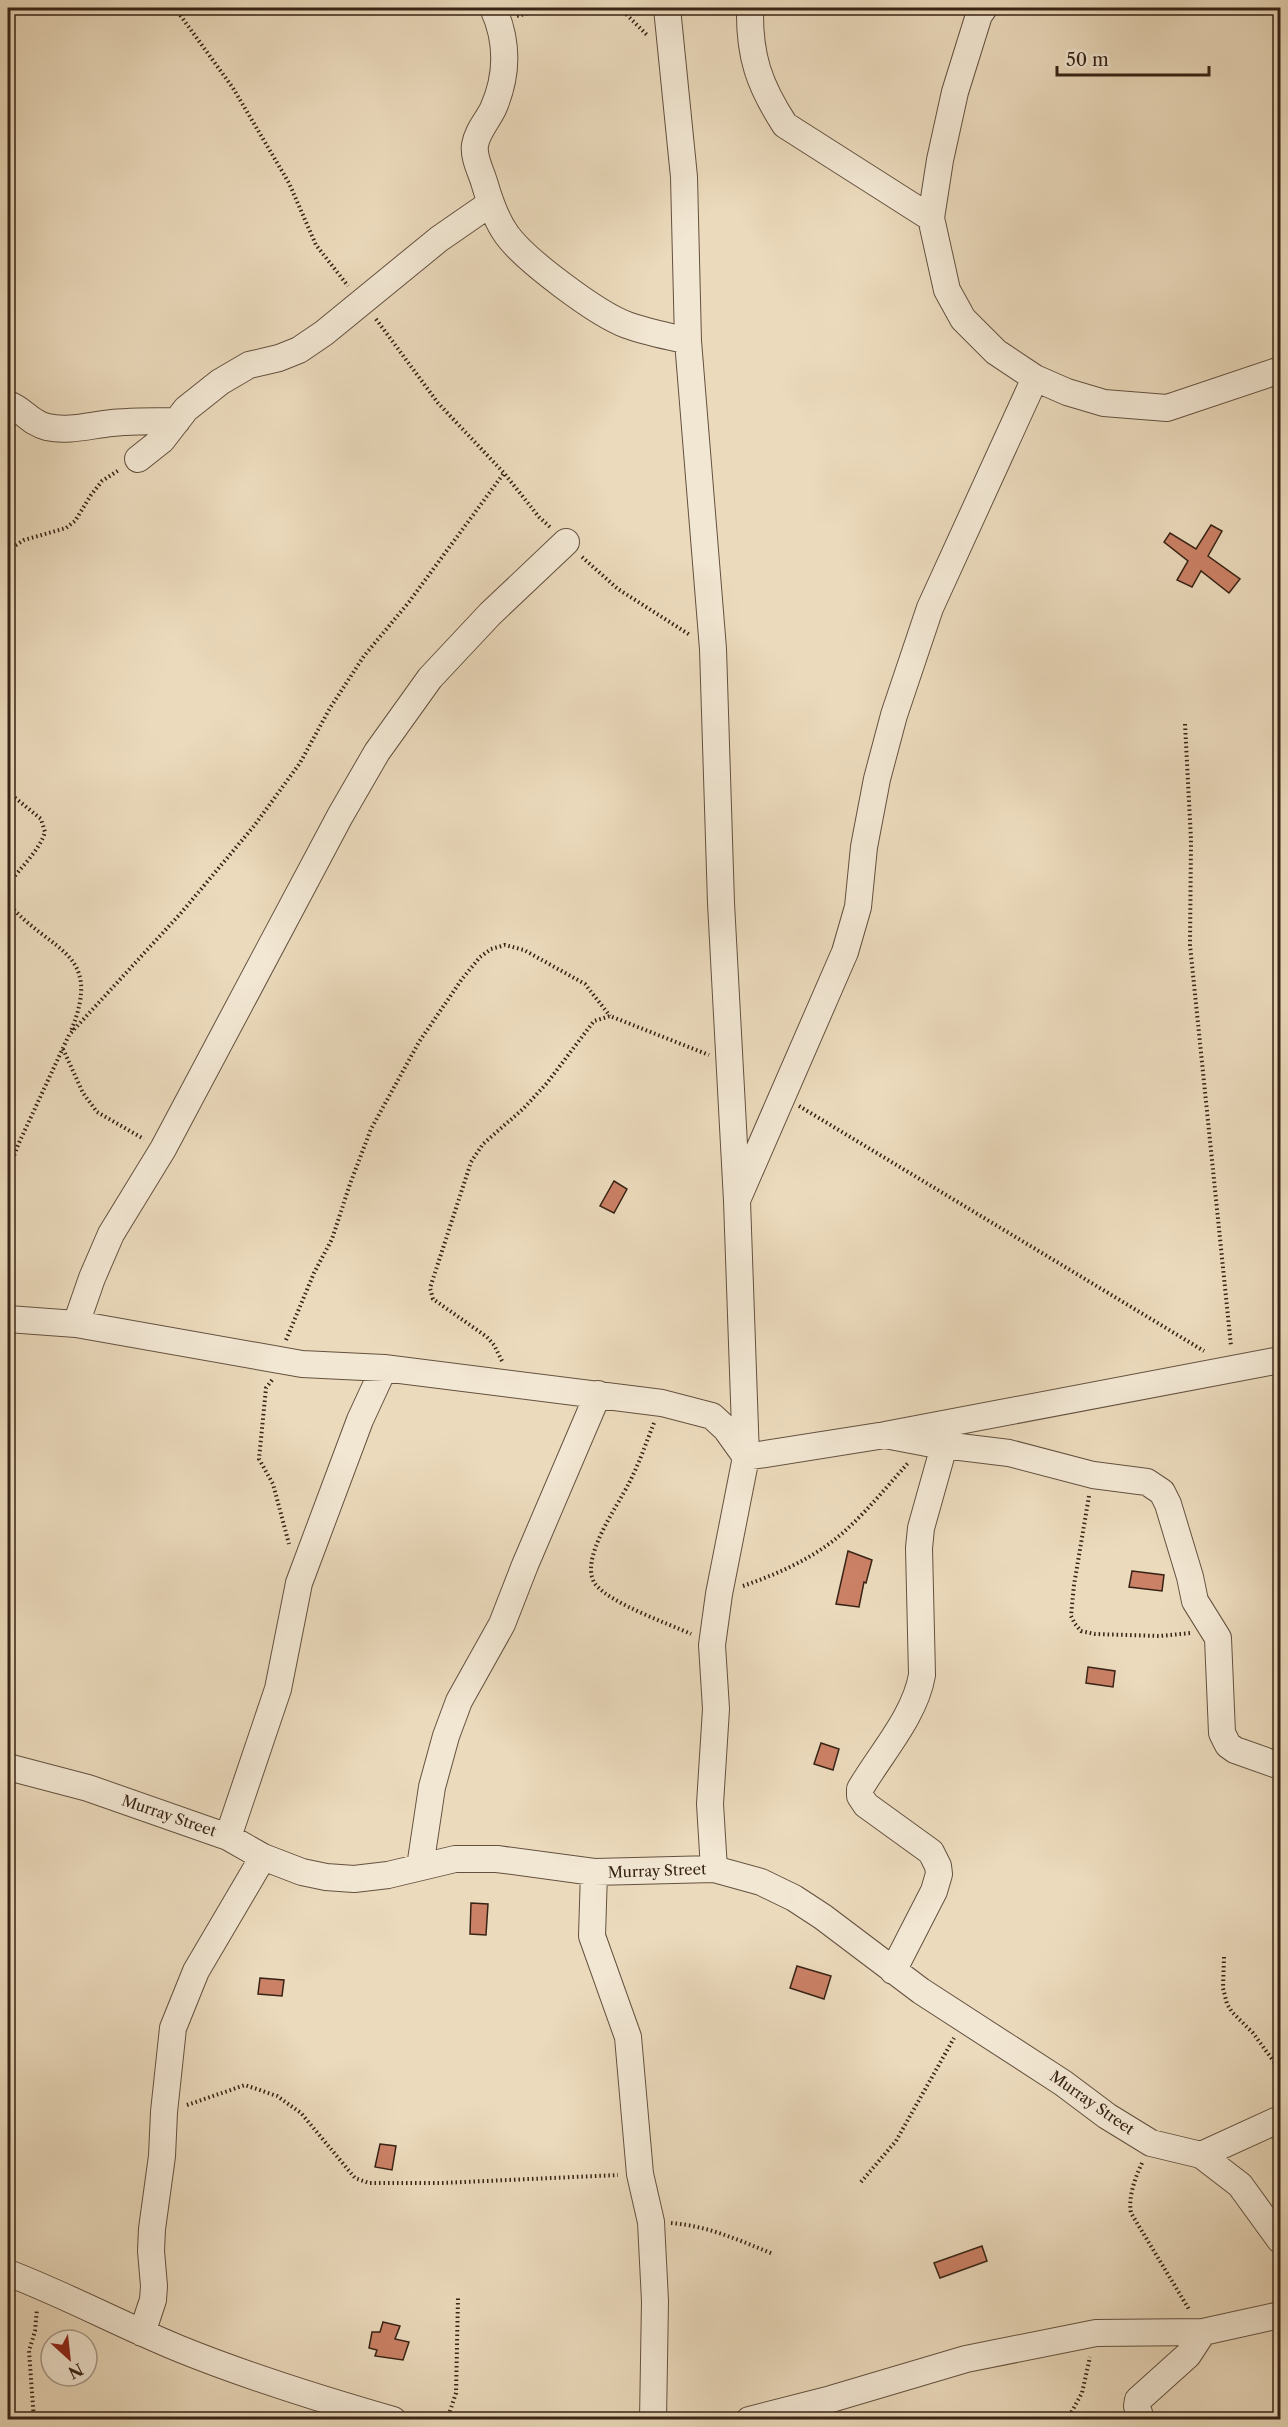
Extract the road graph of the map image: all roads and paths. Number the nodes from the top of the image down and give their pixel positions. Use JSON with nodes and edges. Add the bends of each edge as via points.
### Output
{"nodes":[{"id":1,"x":175,"y":8,"type":"edge"},
{"id":2,"x":548,"y":8,"type":"edge"},
{"id":3,"x":667,"y":8,"type":"edge"},
{"id":4,"x":750,"y":8,"type":"edge"},
{"id":5,"x":984,"y":8,"type":"edge"},
{"id":6,"x":496,"y":14,"type":"edge"},
{"id":7,"x":491,"y":203,"type":"junction"},
{"id":8,"x":931,"y":218,"type":"junction"},
{"id":9,"x":361,"y":301,"type":"junction"},
{"id":10,"x":688,"y":341,"type":"junction"},
{"id":11,"x":1281,"y":370,"type":"edge"},
{"id":12,"x":1035,"y":378,"type":"junction"},
{"id":13,"x":8,"y":404,"type":"edge"},
{"id":14,"x":177,"y":421,"type":"junction"},
{"id":15,"x":138,"y":459,"type":"joint"},
{"id":16,"x":504,"y":473,"type":"junction"},
{"id":17,"x":566,"y":542,"type":"junction"},
{"id":18,"x":8,"y":550,"type":"edge"},
{"id":19,"x":713,"y":649,"type":"junction"},
{"id":20,"x":1185,"y":724,"type":"dead end"},
{"id":21,"x":8,"y":792,"type":"edge"},
{"id":22,"x":8,"y":885,"type":"edge"},
{"id":23,"x":8,"y":903,"type":"edge"},
{"id":24,"x":610,"y":1016,"type":"junction"},
{"id":25,"x":69,"y":1035,"type":"junction"},
{"id":26,"x":63,"y":1049,"type":"junction"},
{"id":27,"x":728,"y":1062,"type":"junction"},
{"id":28,"x":783,"y":1096,"type":"junction"},
{"id":29,"x":164,"y":1149,"type":"junction"},
{"id":30,"x":8,"y":1172,"type":"edge"},
{"id":31,"x":737,"y":1202,"type":"junction"},
{"id":32,"x":8,"y":1319,"type":"edge"},
{"id":33,"x":76,"y":1324,"type":"junction"},
{"id":34,"x":1281,"y":1360,"type":"edge"},
{"id":35,"x":290,"y":1362,"type":"junction"},
{"id":36,"x":384,"y":1368,"type":"junction"},
{"id":37,"x":1233,"y":1368,"type":"junction"},
{"id":38,"x":509,"y":1382,"type":"junction"},
{"id":39,"x":598,"y":1394,"type":"junction"},
{"id":40,"x":662,"y":1403,"type":"junction"},
{"id":41,"x":885,"y":1435,"type":"junction"},
{"id":42,"x":936,"y":1444,"type":"junction"},
{"id":43,"x":746,"y":1457,"type":"junction"},
{"id":44,"x":1093,"y":1475,"type":"junction"},
{"id":45,"x":299,"y":1583,"type":"junction"},
{"id":46,"x":719,"y":1594,"type":"junction"},
{"id":47,"x":1212,"y":1625,"type":"junction"},
{"id":48,"x":712,"y":1644,"type":"junction"},
{"id":49,"x":1281,"y":1766,"type":"edge"},
{"id":50,"x":8,"y":1767,"type":"edge"},
{"id":51,"x":228,"y":1837,"type":"junction"},
{"id":52,"x":264,"y":1857,"type":"junction"},
{"id":53,"x":420,"y":1867,"type":"junction"},
{"id":54,"x":714,"y":1869,"type":"junction"},
{"id":55,"x":594,"y":1872,"type":"junction"},
{"id":56,"x":1224,"y":1957,"type":"dead end"},
{"id":57,"x":893,"y":1971,"type":"junction"},
{"id":58,"x":965,"y":2019,"type":"junction"},
{"id":59,"x":1281,"y":2070,"type":"edge"},
{"id":60,"x":164,"y":2112,"type":"junction"},
{"id":61,"x":1281,"y":2119,"type":"edge"},
{"id":62,"x":1151,"y":2143,"type":"junction"},
{"id":63,"x":1200,"y":2155,"type":"junction"},
{"id":64,"x":640,"y":2174,"type":"junction"},
{"id":65,"x":861,"y":2182,"type":"dead end"},
{"id":66,"x":651,"y":2222,"type":"junction"},
{"id":67,"x":1281,"y":2240,"type":"edge"},
{"id":68,"x":773,"y":2254,"type":"dead end"},
{"id":69,"x":8,"y":2273,"type":"edge"},
{"id":70,"x":38,"y":2284,"type":"junction"},
{"id":71,"x":458,"y":2298,"type":"dead end"},
{"id":72,"x":1281,"y":2315,"type":"edge"},
{"id":73,"x":1203,"y":2332,"type":"junction"},
{"id":74,"x":142,"y":2333,"type":"junction"},
{"id":75,"x":1096,"y":2333,"type":"junction"},
{"id":76,"x":383,"y":2418,"type":"edge"},
{"id":77,"x":34,"y":2420,"type":"edge"},
{"id":78,"x":447,"y":2420,"type":"edge"},
{"id":79,"x":653,"y":2420,"type":"edge"},
{"id":80,"x":749,"y":2420,"type":"edge"},
{"id":81,"x":1067,"y":2420,"type":"edge"},
{"id":82,"x":1141,"y":2420,"type":"edge"}],
"edges":[{"from":1,"to":9,"type":"path","via":[[257,128],[289,183],[316,245]]},
{"from":2,"to":6,"type":"path"},
{"from":3,"to":10,"type":"street","via":[[684,177]]},
{"from":4,"to":8,"type":"street","via":[[756,70],[785,125]]},
{"from":5,"to":8,"type":"street","via":[[955,92]]},
{"from":6,"to":7,"type":"street","via":[[505,63],[500,89],[475,145]]},
{"from":7,"to":9,"type":"street"},
{"from":7,"to":10,"type":"street","via":[[512,241],[560,283],[625,324]]},
{"from":8,"to":12,"type":"street","via":[[947,290],[963,319],[996,352]]},
{"from":9,"to":14,"type":"street","via":[[298,350],[234,372],[200,396]]},
{"from":9,"to":16,"type":"path","via":[[438,404]]},
{"from":10,"to":19,"type":"street"},
{"from":11,"to":12,"type":"street","via":[[1167,408],[1104,403]]},
{"from":12,"to":28,"type":"street","via":[[930,608],[877,779],[858,907],[845,952]]},
{"from":13,"to":14,"type":"street","via":[[32,422],[49,428]]},
{"from":14,"to":15,"type":"street","via":[[162,440]]},
{"from":15,"to":18,"type":"path","via":[[102,481],[66,528],[24,540]]},
{"from":16,"to":17,"type":"path","via":[[539,517]]},
{"from":16,"to":25,"type":"path","via":[[364,656],[300,763],[254,826],[181,913]]},
{"from":17,"to":19,"type":"path","via":[[618,589]]},
{"from":17,"to":29,"type":"street","via":[[430,678],[377,752]]},
{"from":19,"to":27,"type":"street"},
{"from":20,"to":37,"type":"path","via":[[1191,945]]},
{"from":21,"to":22,"type":"path","via":[[41,819],[45,832],[37,849]]},
{"from":23,"to":25,"type":"path","via":[[77,965],[82,983],[81,1007]]},
{"from":24,"to":27,"type":"path"},
{"from":24,"to":35,"type":"path","via":[[585,984],[524,950],[505,945],[480,957],[419,1042],[371,1129],[332,1239],[314,1273]]},
{"from":24,"to":38,"type":"path","via":[[594,1021],[547,1083],[483,1144],[471,1162],[432,1277],[433,1299],[487,1337]]},
{"from":25,"to":26,"type":"path"},
{"from":26,"to":29,"type":"path","via":[[83,1093],[97,1112]]},
{"from":26,"to":30,"type":"path"},
{"from":27,"to":31,"type":"street"},
{"from":28,"to":31,"type":"street"},
{"from":28,"to":37,"type":"path"},
{"from":29,"to":33,"type":"street","via":[[111,1234]]},
{"from":31,"to":43,"type":"street"},
{"from":32,"to":33,"type":"street"},
{"from":33,"to":35,"type":"street"},
{"from":34,"to":37,"type":"street"},
{"from":35,"to":36,"type":"street"},
{"from":35,"to":45,"type":"path","via":[[266,1388],[259,1459],[273,1484]]},
{"from":36,"to":38,"type":"street"},
{"from":36,"to":45,"type":"street","via":[[360,1420]]},
{"from":37,"to":41,"type":"street"},
{"from":38,"to":39,"type":"street"},
{"from":39,"to":40,"type":"street"},
{"from":39,"to":53,"type":"street","via":[[502,1624],[459,1701],[432,1786]]},
{"from":40,"to":43,"type":"street","via":[[712,1416]]},
{"from":40,"to":48,"type":"path","via":[[630,1482],[597,1543],[591,1568],[596,1584],[616,1600]]},
{"from":41,"to":42,"type":"street"},
{"from":41,"to":43,"type":"street"},
{"from":42,"to":44,"type":"street","via":[[1009,1454]]},
{"from":42,"to":46,"type":"path","via":[[846,1530],[813,1554],[778,1574]]},
{"from":42,"to":57,"type":"street","via":[[919,1548],[920,1689],[860,1789],[866,1805],[931,1852],[938,1866],[934,1891]]},
{"from":43,"to":46,"type":"street"},
{"from":44,"to":47,"type":"street","via":[[1147,1482],[1162,1492],[1195,1601]]},
{"from":44,"to":47,"type":"path","via":[[1074,1585],[1071,1616],[1075,1624],[1081,1631],[1095,1634],[1160,1636]]},
{"from":45,"to":51,"type":"street","via":[[278,1689]]},
{"from":46,"to":48,"type":"street"},
{"from":47,"to":49,"type":"street","via":[[1218,1638],[1222,1733],[1235,1750]]},
{"from":48,"to":54,"type":"street","via":[[716,1709],[710,1803]]},
{"from":50,"to":51,"type":"street","name":"Murray Street","via":[[88,1788]]},
{"from":51,"to":52,"type":"street","name":"Murray Street"},
{"from":52,"to":53,"type":"street","name":"Murray Street","via":[[302,1872],[335,1878],[388,1875]]},
{"from":52,"to":60,"type":"street","via":[[196,1971],[180,2007],[173,2028]]},
{"from":53,"to":55,"type":"street","name":"Murray Street","via":[[455,1859],[497,1859]]},
{"from":54,"to":55,"type":"street","name":"Murray Street"},
{"from":54,"to":57,"type":"street","name":"Murray Street","via":[[761,1882],[794,1898]]},
{"from":55,"to":64,"type":"street","via":[[592,1936],[628,2037]]},
{"from":56,"to":59,"type":"path","via":[[1227,2004]]},
{"from":57,"to":58,"type":"street","name":"Murray Street"},
{"from":58,"to":62,"type":"street","name":"Murray Street"},
{"from":58,"to":65,"type":"path","via":[[896,2141]]},
{"from":60,"to":64,"type":"path","via":[[245,2085],[267,2092],[301,2114],[355,2178],[369,2183]]},
{"from":60,"to":74,"type":"street","via":[[152,2229],[153,2300]]},
{"from":61,"to":63,"type":"street"},
{"from":62,"to":63,"type":"street","name":"Murray Street"},
{"from":62,"to":73,"type":"path","via":[[1136,2176],[1131,2213]]},
{"from":63,"to":67,"type":"street","name":"Murray Street","via":[[1240,2185]]},
{"from":64,"to":66,"type":"street"},
{"from":66,"to":68,"type":"path","via":[[697,2225]]},
{"from":66,"to":79,"type":"street","via":[[655,2301]]},
{"from":69,"to":70,"type":"street"},
{"from":70,"to":74,"type":"street"},
{"from":70,"to":77,"type":"path","via":[[35,2331],[29,2351]]},
{"from":71,"to":78,"type":"path","via":[[456,2393]]},
{"from":72,"to":73,"type":"street"},
{"from":73,"to":75,"type":"street"},
{"from":73,"to":82,"type":"street","via":[[1188,2355],[1138,2400]]},
{"from":74,"to":76,"type":"street","via":[[250,2376]]},
{"from":75,"to":80,"type":"street","via":[[966,2359]]},
{"from":75,"to":81,"type":"path","via":[[1085,2382]]}]}
